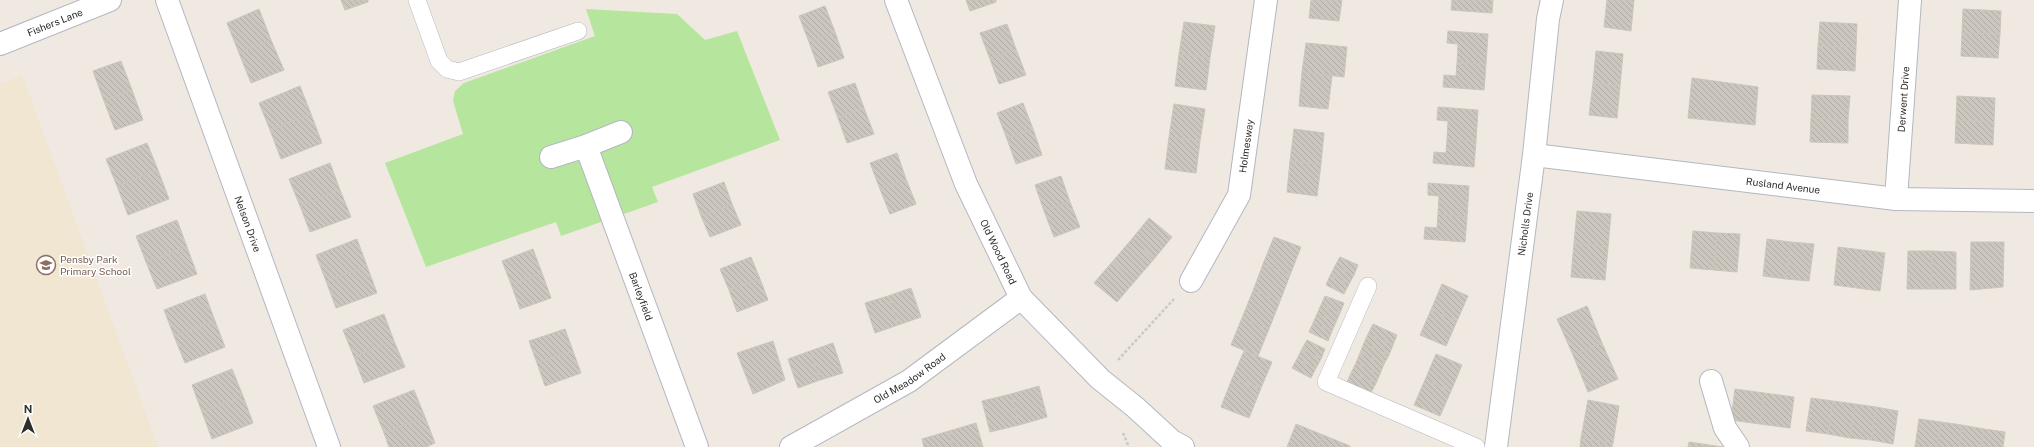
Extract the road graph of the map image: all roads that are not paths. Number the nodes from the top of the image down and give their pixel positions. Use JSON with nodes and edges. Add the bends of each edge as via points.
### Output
{"nodes":[{"id":1,"x":110,"y":0,"type":"edge"},
{"id":2,"x":167,"y":0,"type":"edge"},
{"id":3,"x":416,"y":0,"type":"edge"},
{"id":4,"x":896,"y":0,"type":"edge"},
{"id":5,"x":1266,"y":0,"type":"edge"},
{"id":6,"x":1552,"y":0,"type":"edge"},
{"id":7,"x":1910,"y":0,"type":"edge"},
{"id":8,"x":578,"y":31,"type":"dead end"},
{"id":9,"x":0,"y":44,"type":"edge"},
{"id":10,"x":621,"y":132,"type":"dead end"},
{"id":11,"x":586,"y":146,"type":"junction"},
{"id":12,"x":1534,"y":155,"type":"junction"},
{"id":13,"x":551,"y":157,"type":"dead end"},
{"id":14,"x":1896,"y":199,"type":"junction"},
{"id":15,"x":2034,"y":201,"type":"edge"},
{"id":16,"x":1191,"y":282,"type":"road end"},
{"id":17,"x":1368,"y":286,"type":"dead end"},
{"id":18,"x":1021,"y":298,"type":"junction"},
{"id":19,"x":1711,"y":381,"type":"dead end"},
{"id":20,"x":329,"y":447,"type":"edge"},
{"id":21,"x":697,"y":447,"type":"edge"},
{"id":22,"x":791,"y":447,"type":"edge"},
{"id":23,"x":1182,"y":447,"type":"edge"},
{"id":24,"x":1476,"y":447,"type":"edge"},
{"id":25,"x":1496,"y":447,"type":"edge"},
{"id":26,"x":1738,"y":447,"type":"edge"}],
"edges":[{"from":1,"to":9,"type":"street","name":"Fishers Lane"},
{"from":2,"to":20,"type":"street","name":"Nelson Drive"},
{"from":3,"to":8,"type":"lane","via":[[439,61],[447,69],[459,72]]},
{"from":4,"to":18,"type":"street","name":"Old Wood Road","via":[[966,184]]},
{"from":5,"to":16,"type":"street","name":"Holmesway","via":[[1238,195]]},
{"from":6,"to":12,"type":"street","name":"Nicholls Drive"},
{"from":7,"to":14,"type":"street","name":"Derwent Drive"},
{"from":10,"to":11,"type":"street"},
{"from":11,"to":13,"type":"street"},
{"from":11,"to":21,"type":"street","name":"Barleyfield"},
{"from":12,"to":14,"type":"street","name":"Rusland Avenue"},
{"from":12,"to":25,"type":"street","name":"Nicholls Drive"},
{"from":14,"to":15,"type":"street","name":"Rusland Avenue"},
{"from":17,"to":24,"type":"lane","via":[[1326,382]]},
{"from":18,"to":22,"type":"street","name":"Old Meadow Road","via":[[909,382]]},
{"from":18,"to":23,"type":"street","name":"Old Wood Road","via":[[1100,378],[1136,407],[1172,442]]},
{"from":19,"to":26,"type":"street","via":[[1725,428]]}]}
